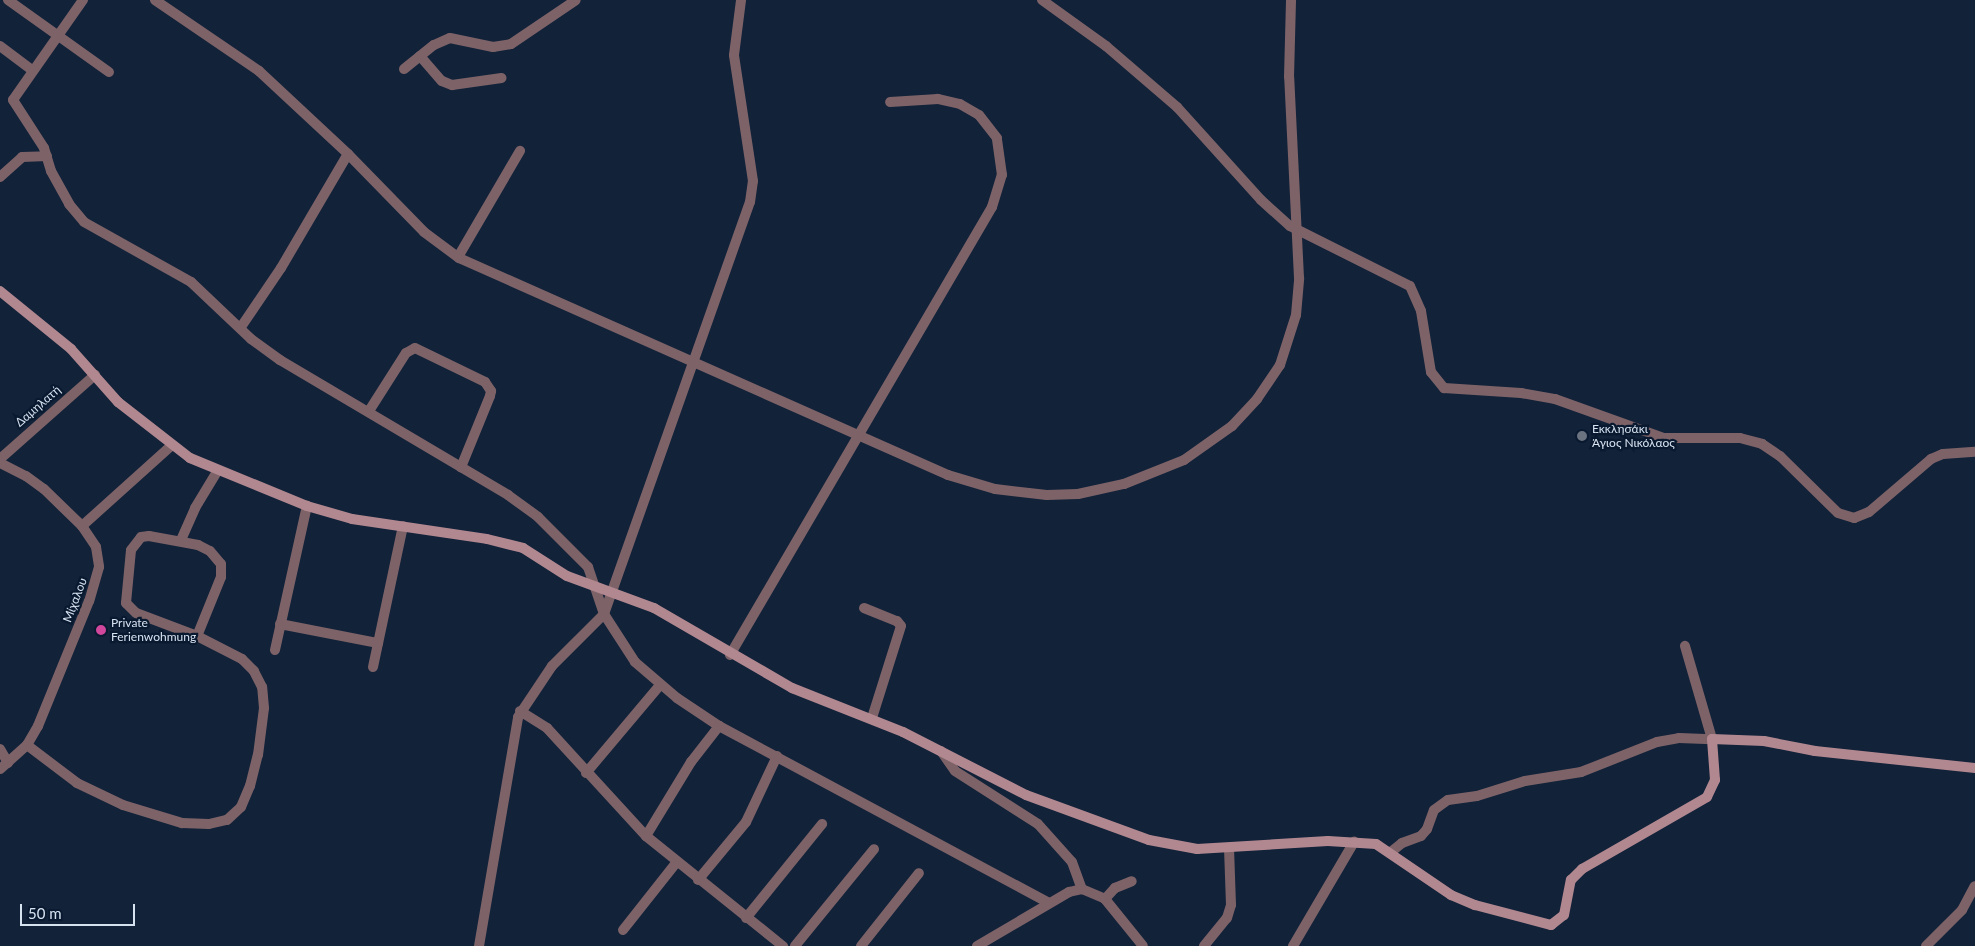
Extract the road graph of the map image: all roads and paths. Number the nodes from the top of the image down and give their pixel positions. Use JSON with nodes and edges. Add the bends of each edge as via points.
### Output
{"nodes":[{"id":1,"x":8,"y":0,"type":"edge"},
{"id":2,"x":83,"y":0,"type":"edge"},
{"id":3,"x":155,"y":0,"type":"edge"},
{"id":4,"x":576,"y":0,"type":"edge"},
{"id":5,"x":741,"y":0,"type":"edge"},
{"id":6,"x":1042,"y":0,"type":"edge"},
{"id":7,"x":1291,"y":0,"type":"edge"},
{"id":8,"x":58,"y":35,"type":"junction"},
{"id":9,"x":0,"y":46,"type":"edge"},
{"id":10,"x":420,"y":56,"type":"junction"},
{"id":11,"x":404,"y":69,"type":"dead end"},
{"id":12,"x":32,"y":70,"type":"junction"},
{"id":13,"x":109,"y":72,"type":"dead end"},
{"id":14,"x":502,"y":78,"type":"dead end"},
{"id":15,"x":890,"y":102,"type":"dead end"},
{"id":16,"x":520,"y":151,"type":"dead end"},
{"id":17,"x":348,"y":154,"type":"junction"},
{"id":18,"x":47,"y":156,"type":"junction"},
{"id":19,"x":0,"y":176,"type":"edge"},
{"id":20,"x":1297,"y":230,"type":"junction"},
{"id":21,"x":458,"y":257,"type":"junction"},
{"id":22,"x":0,"y":291,"type":"edge"},
{"id":23,"x":241,"y":328,"type":"junction"},
{"id":24,"x":692,"y":363,"type":"junction"},
{"id":25,"x":94,"y":375,"type":"junction"},
{"id":26,"x":370,"y":411,"type":"junction"},
{"id":27,"x":858,"y":438,"type":"junction"},
{"id":28,"x":171,"y":446,"type":"junction"},
{"id":29,"x":1975,"y":452,"type":"edge"},
{"id":30,"x":0,"y":459,"type":"edge"},
{"id":31,"x":0,"y":463,"type":"edge"},
{"id":32,"x":461,"y":467,"type":"junction"},
{"id":33,"x":218,"y":470,"type":"junction"},
{"id":34,"x":307,"y":506,"type":"junction"},
{"id":35,"x":82,"y":526,"type":"junction"},
{"id":36,"x":403,"y":526,"type":"junction"},
{"id":37,"x":181,"y":540,"type":"junction"},
{"id":38,"x":597,"y":587,"type":"junction"},
{"id":39,"x":612,"y":592,"type":"junction"},
{"id":40,"x":864,"y":608,"type":"dead end"},
{"id":41,"x":604,"y":614,"type":"junction"},
{"id":42,"x":280,"y":624,"type":"junction"},
{"id":43,"x":197,"y":636,"type":"junction"},
{"id":44,"x":378,"y":643,"type":"junction"},
{"id":45,"x":1685,"y":646,"type":"dead end"},
{"id":46,"x":275,"y":650,"type":"dead end"},
{"id":47,"x":730,"y":654,"type":"junction"},
{"id":48,"x":373,"y":667,"type":"dead end"},
{"id":49,"x":660,"y":685,"type":"junction"},
{"id":50,"x":520,"y":711,"type":"junction"},
{"id":51,"x":872,"y":718,"type":"junction"},
{"id":52,"x":719,"y":726,"type":"junction"},
{"id":53,"x":1712,"y":739,"type":"junction"},
{"id":54,"x":27,"y":745,"type":"junction"},
{"id":55,"x":0,"y":749,"type":"edge"},
{"id":56,"x":941,"y":751,"type":"junction"},
{"id":57,"x":778,"y":756,"type":"junction"},
{"id":58,"x":4,"y":766,"type":"edge"},
{"id":59,"x":1975,"y":768,"type":"edge"},
{"id":60,"x":586,"y":773,"type":"junction"},
{"id":61,"x":822,"y":824,"type":"dead end"},
{"id":62,"x":646,"y":836,"type":"junction"},
{"id":63,"x":1354,"y":842,"type":"junction"},
{"id":64,"x":1229,"y":848,"type":"junction"},
{"id":65,"x":874,"y":849,"type":"dead end"},
{"id":66,"x":1391,"y":852,"type":"junction"},
{"id":67,"x":676,"y":863,"type":"junction"},
{"id":68,"x":918,"y":873,"type":"dead end"},
{"id":69,"x":698,"y":880,"type":"junction"},
{"id":70,"x":1132,"y":881,"type":"dead end"},
{"id":71,"x":1975,"y":886,"type":"edge"},
{"id":72,"x":1082,"y":889,"type":"junction"},
{"id":73,"x":1105,"y":898,"type":"junction"},
{"id":74,"x":1049,"y":903,"type":"junction"},
{"id":75,"x":746,"y":918,"type":"junction"},
{"id":76,"x":623,"y":930,"type":"dead end"},
{"id":77,"x":479,"y":946,"type":"edge"},
{"id":78,"x":783,"y":946,"type":"edge"},
{"id":79,"x":795,"y":946,"type":"edge"},
{"id":80,"x":861,"y":946,"type":"edge"},
{"id":81,"x":977,"y":946,"type":"edge"},
{"id":82,"x":1143,"y":946,"type":"edge"},
{"id":83,"x":1204,"y":946,"type":"edge"},
{"id":84,"x":1292,"y":946,"type":"edge"},
{"id":85,"x":1926,"y":946,"type":"edge"}],
"edges":[{"from":1,"to":8,"type":"street"},
{"from":2,"to":8,"type":"street"},
{"from":3,"to":17,"type":"street","via":[[259,72]]},
{"from":4,"to":10,"type":"street","via":[[511,44],[494,47],[452,37]]},
{"from":5,"to":24,"type":"street","via":[[734,55],[752,191]]},
{"from":6,"to":20,"type":"street","via":[[1157,88],[1202,130],[1261,200]]},
{"from":7,"to":20,"type":"street","via":[[1289,77]]},
{"from":8,"to":12,"type":"street"},
{"from":8,"to":13,"type":"street"},
{"from":9,"to":12,"type":"street"},
{"from":10,"to":11,"type":"street"},
{"from":10,"to":14,"type":"street","via":[[442,80],[452,85]]},
{"from":12,"to":18,"type":"street","via":[[13,100]]},
{"from":15,"to":27,"type":"street","via":[[938,99],[960,104],[979,115],[997,138],[1002,176],[992,207]]},
{"from":16,"to":21,"type":"street"},
{"from":17,"to":21,"type":"street","via":[[424,232]]},
{"from":17,"to":23,"type":"street","via":[[281,268]]},
{"from":18,"to":19,"type":"street","via":[[22,157]]},
{"from":18,"to":23,"type":"street","via":[[69,204],[84,222],[191,282]]},
{"from":20,"to":27,"type":"street","via":[[1299,278],[1296,315],[1280,364],[1257,399],[1232,426],[1202,449],[1169,467],[1124,484],[1089,492],[1028,494],[970,483]]},
{"from":20,"to":29,"type":"street","via":[[1410,286],[1421,311],[1431,372],[1444,388],[1521,393],[1554,399],[1664,438],[1740,438],[1762,444],[1780,456],[1838,513],[1854,518],[1869,512],[1931,459],[1943,454]]},
{"from":21,"to":24,"type":"street"},
{"from":22,"to":25,"type":"street","via":[[71,349]]},
{"from":23,"to":26,"type":"street","via":[[280,360]]},
{"from":24,"to":27,"type":"street"},
{"from":24,"to":39,"type":"street"},
{"from":25,"to":28,"type":"street","via":[[118,402]]},
{"from":25,"to":30,"type":"street","name":"Δαμηλατή"},
{"from":26,"to":32,"type":"street"},
{"from":26,"to":32,"type":"street","via":[[406,353],[415,348],[485,382],[491,391],[490,396]]},
{"from":27,"to":47,"type":"street"},
{"from":28,"to":33,"type":"street"},
{"from":28,"to":35,"type":"street"},
{"from":31,"to":35,"type":"street","name":"Μίχαλου","via":[[44,489]]},
{"from":32,"to":38,"type":"street","via":[[518,502],[547,526],[586,564]]},
{"from":33,"to":34,"type":"street"},
{"from":33,"to":37,"type":"street","via":[[195,508]]},
{"from":34,"to":36,"type":"street","via":[[352,519]]},
{"from":34,"to":42,"type":"street"},
{"from":35,"to":54,"type":"street","name":"Μίχαλου","via":[[96,547],[98,576]]},
{"from":36,"to":38,"type":"street","via":[[512,544],[531,552],[567,576]]},
{"from":36,"to":44,"type":"street"},
{"from":37,"to":43,"type":"street","via":[[210,550],[218,558],[222,571]]},
{"from":37,"to":43,"type":"street","via":[[149,536],[134,542],[126,603],[136,613]]},
{"from":38,"to":39,"type":"street"},
{"from":38,"to":41,"type":"street"},
{"from":39,"to":41,"type":"street"},
{"from":39,"to":47,"type":"street","via":[[654,608]]},
{"from":40,"to":51,"type":"street","via":[[897,621],[901,626]]},
{"from":41,"to":49,"type":"street","via":[[636,662]]},
{"from":41,"to":50,"type":"street","via":[[552,666]]},
{"from":42,"to":44,"type":"street"},
{"from":42,"to":46,"type":"street"},
{"from":43,"to":54,"type":"street","via":[[242,659],[254,671],[262,687],[264,708],[260,745],[250,786],[241,807],[226,820],[208,824],[182,823],[123,805],[76,783]]},
{"from":44,"to":48,"type":"street"},
{"from":45,"to":53,"type":"street"},
{"from":47,"to":51,"type":"street","via":[[792,688]]},
{"from":49,"to":52,"type":"street"},
{"from":49,"to":60,"type":"street"},
{"from":50,"to":60,"type":"street","via":[[542,723]]},
{"from":50,"to":77,"type":"street","via":[[514,726]]},
{"from":51,"to":56,"type":"street"},
{"from":52,"to":57,"type":"street"},
{"from":52,"to":62,"type":"street","via":[[691,762]]},
{"from":53,"to":59,"type":"street","via":[[1764,741],[1815,751]]},
{"from":53,"to":66,"type":"street","via":[[1679,738],[1657,742],[1581,772],[1525,781],[1477,796],[1448,800],[1434,810],[1428,829],[1421,836],[1402,843]]},
{"from":53,"to":66,"type":"street","via":[[1715,780],[1707,797],[1578,873],[1570,884],[1564,915],[1554,924],[1541,924],[1467,902],[1436,885]]},
{"from":54,"to":58,"type":"street","name":"Μίχαλου"},
{"from":55,"to":58,"type":"street"},
{"from":56,"to":64,"type":"street","via":[[1026,795],[1126,833],[1189,848]]},
{"from":56,"to":72,"type":"street","via":[[955,771],[1016,808],[1043,829],[1072,862]]},
{"from":57,"to":69,"type":"street","via":[[746,822]]},
{"from":57,"to":74,"type":"street"},
{"from":60,"to":62,"type":"street"},
{"from":61,"to":75,"type":"street"},
{"from":62,"to":67,"type":"street"},
{"from":63,"to":64,"type":"street","via":[[1308,841]]},
{"from":63,"to":66,"type":"street","via":[[1376,844]]},
{"from":63,"to":84,"type":"street"},
{"from":64,"to":83,"type":"street","via":[[1231,905],[1227,918]]},
{"from":65,"to":79,"type":"street"},
{"from":67,"to":69,"type":"street"},
{"from":67,"to":76,"type":"street"},
{"from":68,"to":80,"type":"street"},
{"from":69,"to":75,"type":"street"},
{"from":70,"to":73,"type":"street","via":[[1115,888]]},
{"from":71,"to":85,"type":"street","via":[[1962,910]]},
{"from":72,"to":73,"type":"street"},
{"from":72,"to":74,"type":"street"},
{"from":73,"to":82,"type":"street"},
{"from":74,"to":81,"type":"street"},
{"from":75,"to":78,"type":"street"}]}
